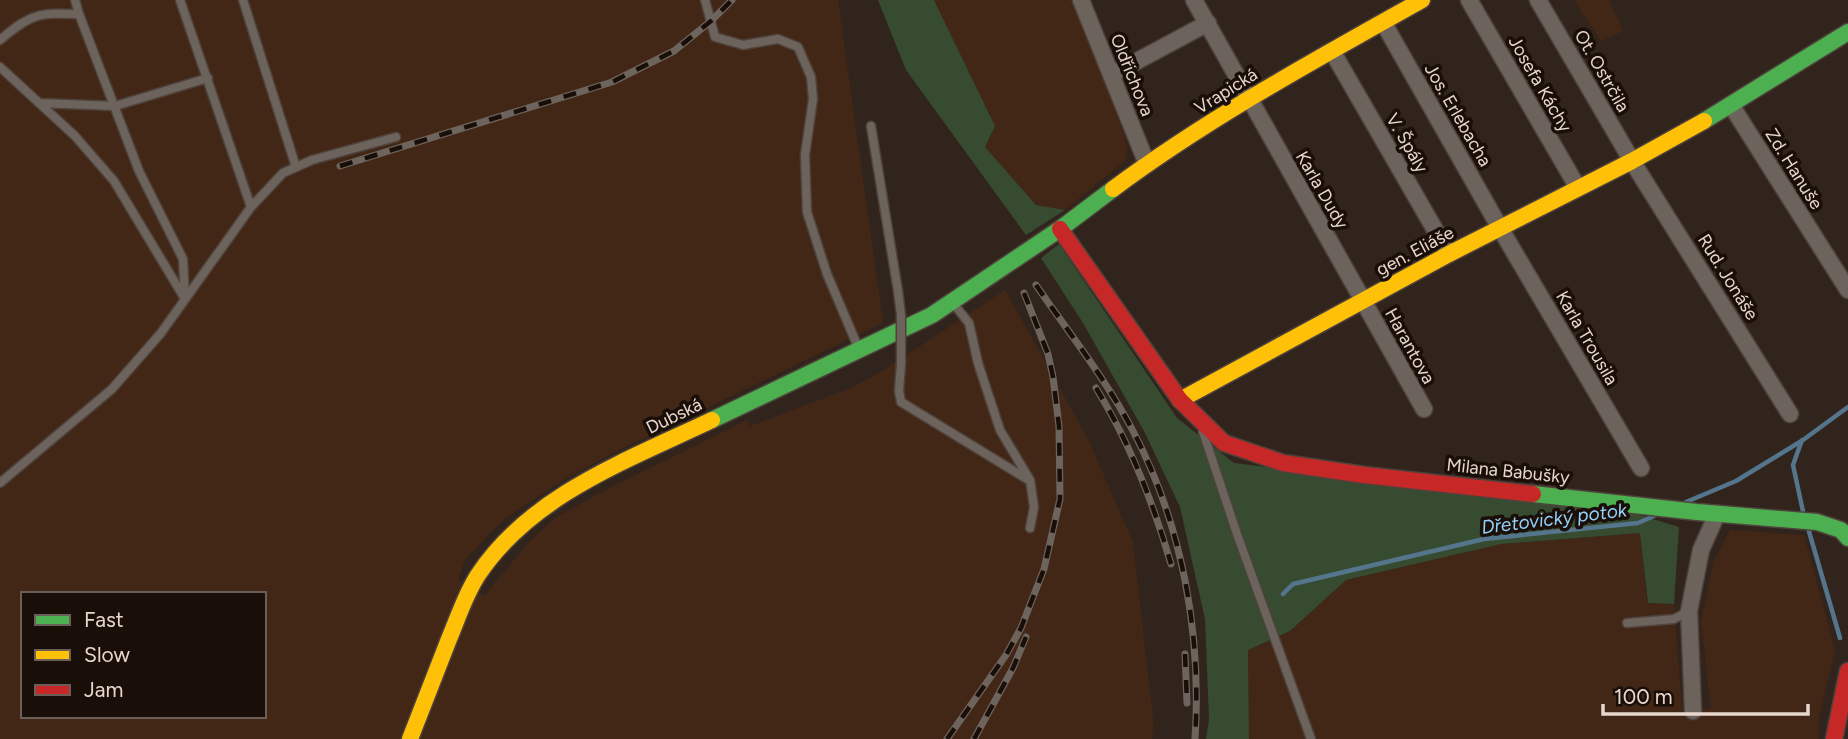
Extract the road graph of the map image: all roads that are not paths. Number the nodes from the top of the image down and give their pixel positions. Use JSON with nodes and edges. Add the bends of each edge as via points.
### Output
{"nodes":[{"id":1,"x":75,"y":0,"type":"edge"},
{"id":2,"x":180,"y":0,"type":"edge"},
{"id":3,"x":243,"y":0,"type":"edge"},
{"id":4,"x":705,"y":0,"type":"edge"},
{"id":5,"x":1081,"y":0,"type":"edge"},
{"id":6,"x":1194,"y":0,"type":"edge"},
{"id":7,"x":1422,"y":0,"type":"edge"},
{"id":8,"x":1469,"y":0,"type":"edge"},
{"id":9,"x":1538,"y":0,"type":"edge"},
{"id":10,"x":79,"y":14,"type":"junction"},
{"id":11,"x":1383,"y":22,"type":"junction"},
{"id":12,"x":1208,"y":23,"type":"junction"},
{"id":13,"x":1848,"y":32,"type":"edge"},
{"id":14,"x":0,"y":40,"type":"edge"},
{"id":15,"x":1332,"y":51,"type":"junction"},
{"id":16,"x":0,"y":67,"type":"edge"},
{"id":17,"x":1111,"y":75,"type":"junction"},
{"id":18,"x":208,"y":78,"type":"junction"},
{"id":19,"x":1248,"y":98,"type":"junction"},
{"id":20,"x":39,"y":103,"type":"junction"},
{"id":21,"x":1731,"y":105,"type":"junction"},
{"id":22,"x":115,"y":106,"type":"junction"},
{"id":23,"x":871,"y":126,"type":"dead end"},
{"id":24,"x":396,"y":137,"type":"dead end"},
{"id":25,"x":1632,"y":161,"type":"junction"},
{"id":26,"x":1147,"y":164,"type":"junction"},
{"id":27,"x":296,"y":167,"type":"junction"},
{"id":28,"x":1578,"y":187,"type":"junction"},
{"id":29,"x":251,"y":207,"type":"junction"},
{"id":30,"x":1500,"y":228,"type":"junction"},
{"id":31,"x":1060,"y":229,"type":"junction"},
{"id":32,"x":1449,"y":254,"type":"junction"},
{"id":33,"x":1848,"y":290,"type":"edge"},
{"id":34,"x":186,"y":299,"type":"junction"},
{"id":35,"x":1363,"y":301,"type":"junction"},
{"id":36,"x":951,"y":302,"type":"junction"},
{"id":37,"x":859,"y":348,"type":"junction"},
{"id":38,"x":1180,"y":400,"type":"junction"},
{"id":39,"x":1424,"y":409,"type":"dead end"},
{"id":40,"x":1790,"y":414,"type":"dead end"},
{"id":41,"x":1199,"y":419,"type":"junction"},
{"id":42,"x":1641,"y":468,"type":"dead end"},
{"id":43,"x":1030,"y":480,"type":"junction"},
{"id":44,"x":0,"y":483,"type":"edge"},
{"id":45,"x":1717,"y":514,"type":"junction"},
{"id":46,"x":1030,"y":528,"type":"dead end"},
{"id":47,"x":1846,"y":533,"type":"edge"},
{"id":48,"x":1689,"y":611,"type":"junction"},
{"id":49,"x":1627,"y":623,"type":"dead end"},
{"id":50,"x":1848,"y":671,"type":"edge"},
{"id":51,"x":1693,"y":711,"type":"dead end"},
{"id":52,"x":410,"y":739,"type":"edge"},
{"id":53,"x":1311,"y":739,"type":"edge"},
{"id":54,"x":1834,"y":739,"type":"edge"}],
"edges":[{"from":1,"to":10,"type":"lane"},
{"from":2,"to":18,"type":"lane"},
{"from":3,"to":27,"type":"lane"},
{"from":4,"to":37,"type":"lane","via":[[715,37],[743,45],[778,39],[798,47],[811,77],[813,99],[805,155],[807,212]]},
{"from":5,"to":17,"type":"street","name":"Oldřichova"},
{"from":6,"to":12,"type":"street","name":"Karla Dudy"},
{"from":7,"to":11,"type":"street","name":"Vrapická"},
{"from":8,"to":28,"type":"street","name":"Josefa Káchy"},
{"from":9,"to":25,"type":"street","name":"Ot. Ostrčila"},
{"from":10,"to":14,"type":"lane","via":[[43,13],[21,22]]},
{"from":10,"to":22,"type":"lane"},
{"from":11,"to":15,"type":"street","name":"Vrapická"},
{"from":11,"to":30,"type":"street","name":"Jos. Erlebacha"},
{"from":12,"to":17,"type":"street"},
{"from":12,"to":19,"type":"street","name":"Karla Dudy"},
{"from":13,"to":21,"type":"street","name":"gen. Eliáše"},
{"from":15,"to":19,"type":"street","name":"Vrapická"},
{"from":15,"to":32,"type":"street","name":"V. Špály"},
{"from":16,"to":20,"type":"lane"},
{"from":17,"to":26,"type":"street","name":"Oldřichova"},
{"from":18,"to":22,"type":"lane"},
{"from":18,"to":29,"type":"lane"},
{"from":19,"to":26,"type":"street","name":"Vrapická"},
{"from":19,"to":35,"type":"street","name":"Karla Dudy"},
{"from":20,"to":22,"type":"lane"},
{"from":20,"to":34,"type":"lane","via":[[114,181]]},
{"from":21,"to":25,"type":"street","name":"gen. Eliáše"},
{"from":21,"to":33,"type":"street","name":"Zd. Hanuše"},
{"from":22,"to":34,"type":"lane","via":[[139,171],[183,259]]},
{"from":23,"to":43,"type":"lane","bridge":true,"via":[[901,315],[901,402]]},
{"from":24,"to":27,"type":"lane"},
{"from":25,"to":28,"type":"street","name":"gen. Eliáše"},
{"from":25,"to":40,"type":"street","name":"Rud. Jonáše"},
{"from":26,"to":31,"type":"street","name":"Vrapická"},
{"from":27,"to":29,"type":"lane","via":[[283,173]]},
{"from":28,"to":30,"type":"street","name":"gen. Eliáše"},
{"from":29,"to":34,"type":"lane"},
{"from":30,"to":32,"type":"street","name":"gen. Eliáše"},
{"from":30,"to":42,"type":"street","name":"Karla Trousila"},
{"from":31,"to":36,"type":"street","name":"Dubská"},
{"from":31,"to":38,"type":"street"},
{"from":32,"to":35,"type":"street","name":"gen. Eliáše"},
{"from":34,"to":44,"type":"lane","via":[[113,389]]},
{"from":35,"to":38,"type":"street","name":"gen. Eliáše"},
{"from":35,"to":39,"type":"street","name":"Harantova"},
{"from":36,"to":37,"type":"street","name":"Dubská"},
{"from":36,"to":43,"type":"lane","via":[[969,323],[1000,430]]},
{"from":37,"to":52,"type":"street","name":"Dubská","via":[[618,465],[527,520],[478,575],[464,601]]},
{"from":38,"to":41,"type":"street","name":"Milana Babušky"},
{"from":41,"to":45,"type":"street","name":"Milana Babušky","via":[[1224,443],[1283,463]]},
{"from":41,"to":53,"type":"lane"},
{"from":43,"to":46,"type":"lane","via":[[1034,508]]},
{"from":45,"to":47,"type":"street","name":"Milana Babušky","via":[[1817,522]]},
{"from":45,"to":48,"type":"street","via":[[1701,550]]},
{"from":48,"to":49,"type":"lane","via":[[1674,619]]},
{"from":48,"to":51,"type":"street"},
{"from":50,"to":54,"type":"street"}]}
